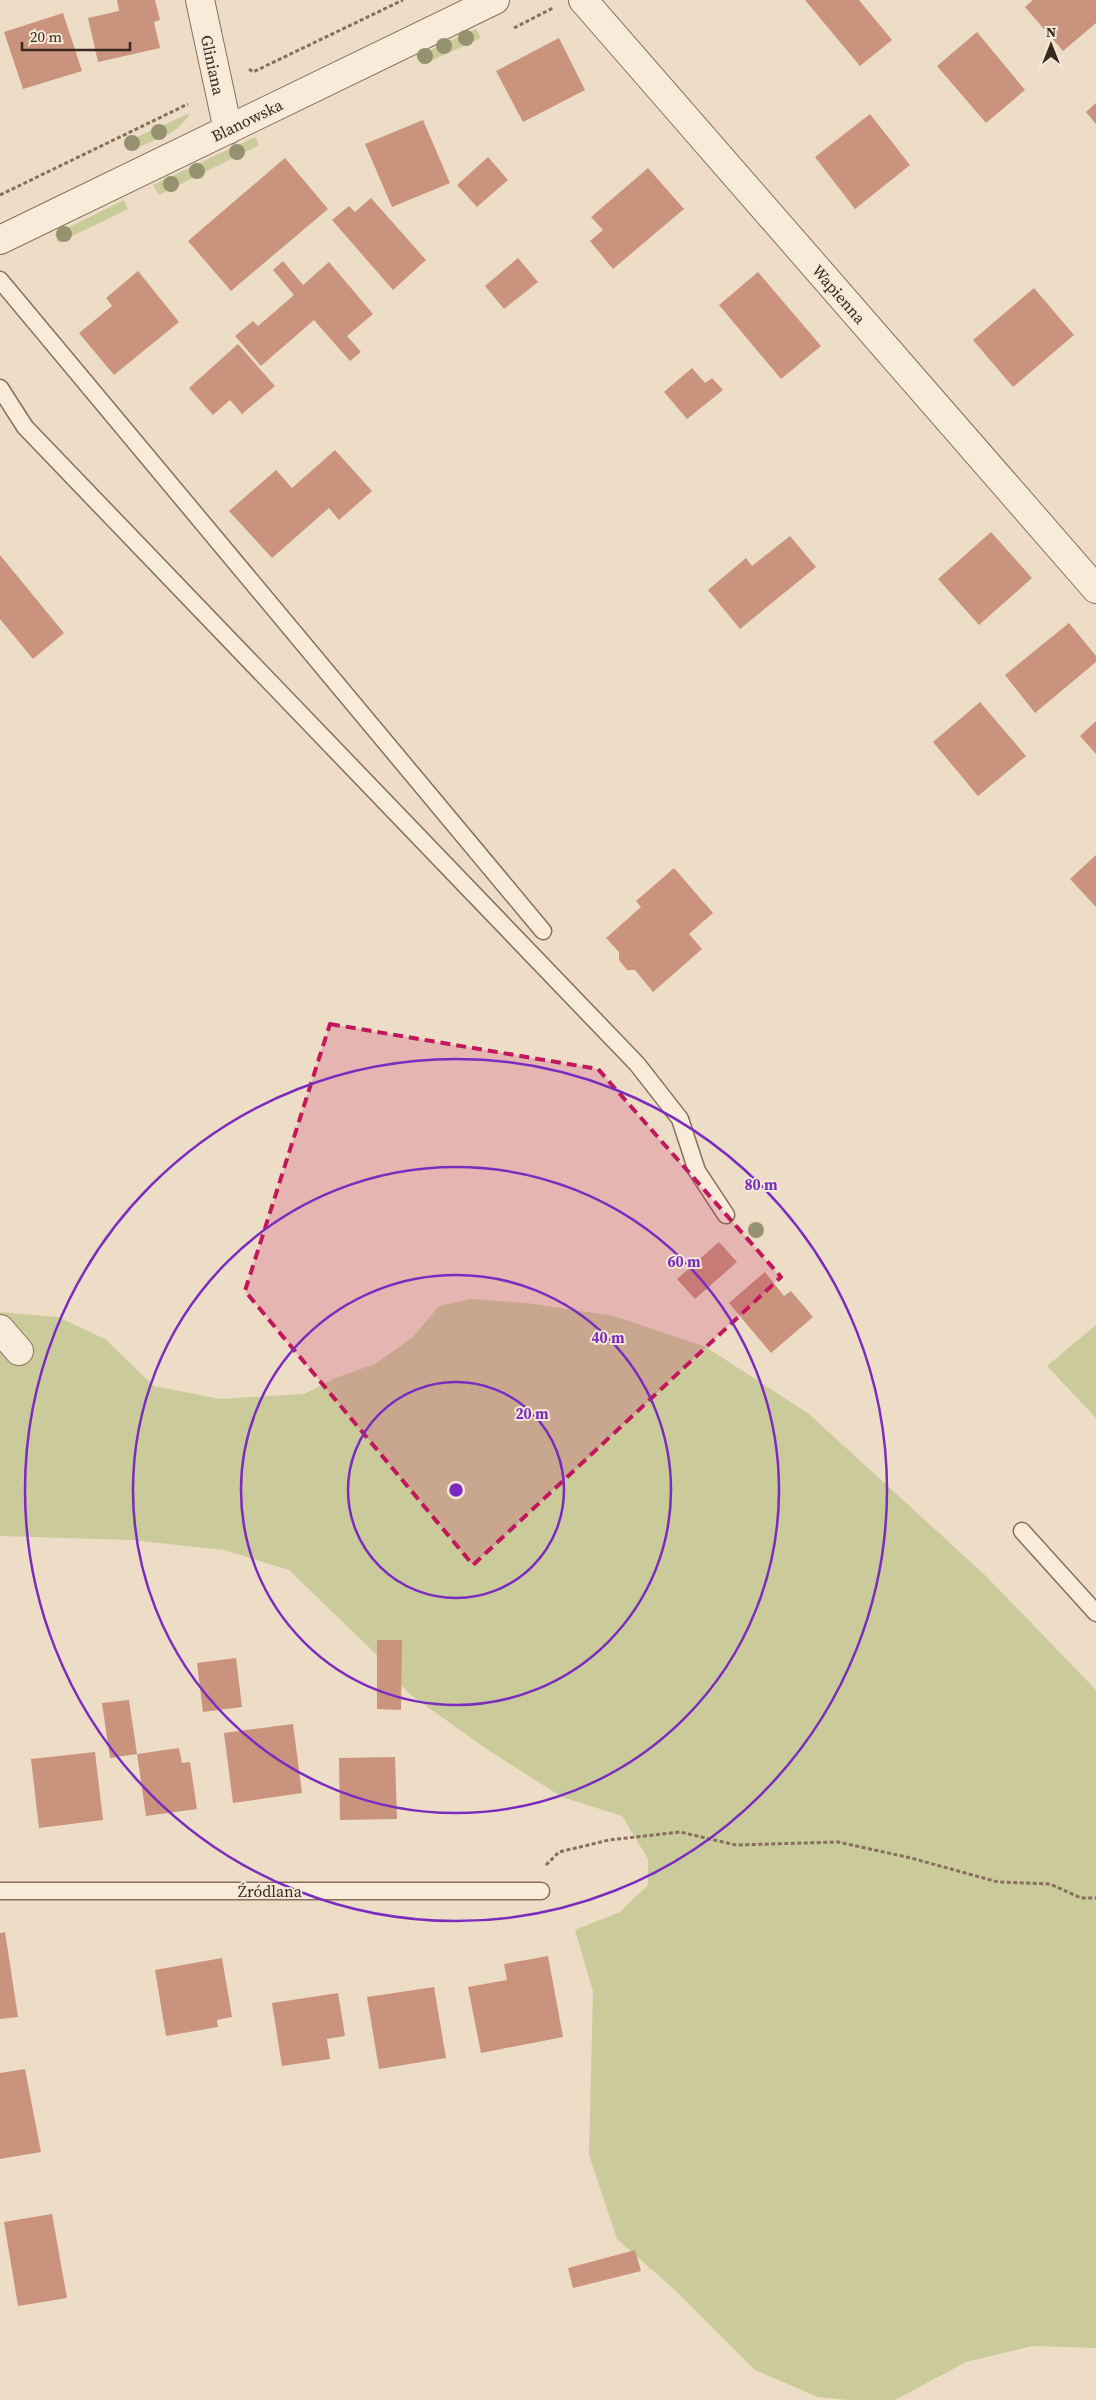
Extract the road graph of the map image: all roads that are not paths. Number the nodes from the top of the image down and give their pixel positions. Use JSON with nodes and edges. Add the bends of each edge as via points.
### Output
{"nodes":[{"id":1,"x":200,"y":0,"type":"edge"},
{"id":2,"x":495,"y":0,"type":"edge"},
{"id":3,"x":583,"y":0,"type":"edge"},
{"id":4,"x":228,"y":130,"type":"junction"},
{"id":5,"x":0,"y":240,"type":"edge"},
{"id":6,"x":0,"y":280,"type":"edge"},
{"id":7,"x":0,"y":388,"type":"edge"},
{"id":8,"x":1096,"y":589,"type":"edge"},
{"id":9,"x":543,"y":931,"type":"dead end"},
{"id":10,"x":726,"y":1215,"type":"dead end"},
{"id":11,"x":0,"y":1329,"type":"edge"},
{"id":12,"x":19,"y":1351,"type":"dead end"},
{"id":13,"x":1022,"y":1531,"type":"dead end"},
{"id":14,"x":1096,"y":1613,"type":"edge"},
{"id":15,"x":0,"y":1891,"type":"edge"},
{"id":16,"x":541,"y":1891,"type":"dead end"}],
"edges":[{"from":1,"to":4,"type":"street","name":"Gliniana"},
{"from":2,"to":4,"type":"street","name":"Blanowska"},
{"from":3,"to":8,"type":"street","name":"Wapienna"},
{"from":4,"to":5,"type":"street","name":"Blanowska"},
{"from":6,"to":9,"type":"lane"},
{"from":7,"to":10,"type":"lane","via":[[25,427],[637,1064],[680,1119],[697,1171]]},
{"from":11,"to":12,"type":"street"},
{"from":13,"to":14,"type":"lane"},
{"from":15,"to":16,"type":"lane","name":"Źródlana"}]}
